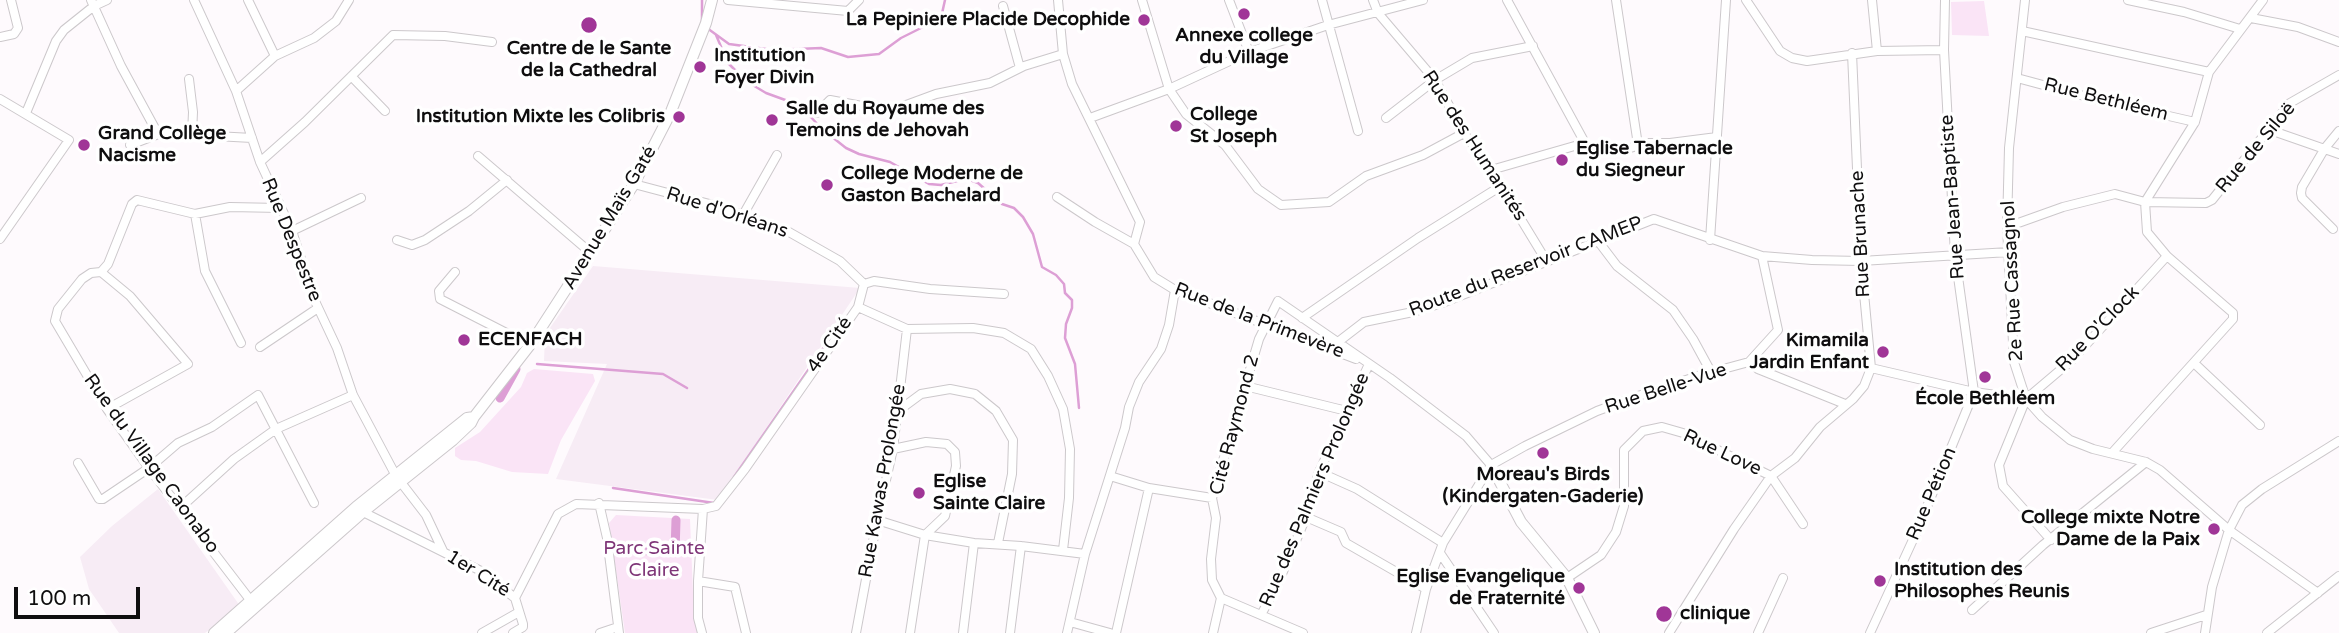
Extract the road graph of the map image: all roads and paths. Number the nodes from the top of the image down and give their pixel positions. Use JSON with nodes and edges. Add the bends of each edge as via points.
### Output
{"nodes":[{"id":1,"x":11,"y":0,"type":"edge"},
{"id":2,"x":107,"y":0,"type":"edge"},
{"id":3,"x":194,"y":0,"type":"edge"},
{"id":4,"x":248,"y":0,"type":"edge"},
{"id":5,"x":349,"y":0,"type":"edge"},
{"id":6,"x":712,"y":0,"type":"edge"},
{"id":7,"x":728,"y":0,"type":"edge"},
{"id":8,"x":859,"y":0,"type":"edge"},
{"id":9,"x":1058,"y":0,"type":"edge"},
{"id":10,"x":1142,"y":0,"type":"edge"},
{"id":11,"x":1229,"y":0,"type":"edge"},
{"id":12,"x":1322,"y":0,"type":"edge"},
{"id":13,"x":1373,"y":0,"type":"edge"},
{"id":14,"x":1423,"y":0,"type":"edge"},
{"id":15,"x":1507,"y":0,"type":"edge"},
{"id":16,"x":1616,"y":0,"type":"edge"},
{"id":17,"x":1726,"y":0,"type":"edge"},
{"id":18,"x":1746,"y":0,"type":"edge"},
{"id":19,"x":1872,"y":0,"type":"edge"},
{"id":20,"x":1945,"y":0,"type":"edge"},
{"id":21,"x":2025,"y":0,"type":"edge"},
{"id":22,"x":2128,"y":0,"type":"edge"},
{"id":23,"x":2263,"y":0,"type":"edge"},
{"id":24,"x":93,"y":3,"type":"edge"},
{"id":25,"x":1003,"y":6,"type":"dead end"},
{"id":26,"x":1378,"y":13,"type":"junction"},
{"id":27,"x":2250,"y":18,"type":"junction"},
{"id":28,"x":1328,"y":25,"type":"junction"},
{"id":29,"x":2239,"y":29,"type":"junction"},
{"id":30,"x":2022,"y":31,"type":"junction"},
{"id":31,"x":0,"y":37,"type":"edge"},
{"id":32,"x":492,"y":42,"type":"dead end"},
{"id":33,"x":2339,"y":42,"type":"edge"},
{"id":34,"x":1533,"y":46,"type":"junction"},
{"id":35,"x":1944,"y":50,"type":"junction"},
{"id":36,"x":1877,"y":51,"type":"junction"},
{"id":37,"x":1249,"y":52,"type":"junction"},
{"id":38,"x":1852,"y":53,"type":"junction"},
{"id":39,"x":1063,"y":54,"type":"junction"},
{"id":40,"x":275,"y":56,"type":"junction"},
{"id":41,"x":1020,"y":68,"type":"junction"},
{"id":42,"x":2209,"y":72,"type":"junction"},
{"id":43,"x":2339,"y":75,"type":"edge"},
{"id":44,"x":352,"y":77,"type":"junction"},
{"id":45,"x":2017,"y":78,"type":"junction"},
{"id":46,"x":189,"y":79,"type":"dead end"},
{"id":47,"x":1435,"y":80,"type":"junction"},
{"id":48,"x":1168,"y":89,"type":"junction"},
{"id":49,"x":236,"y":91,"type":"junction"},
{"id":50,"x":0,"y":99,"type":"edge"},
{"id":51,"x":385,"y":111,"type":"dead end"},
{"id":52,"x":26,"y":113,"type":"junction"},
{"id":53,"x":817,"y":113,"type":"dead end"},
{"id":54,"x":1090,"y":118,"type":"junction"},
{"id":55,"x":1385,"y":118,"type":"dead end"},
{"id":56,"x":2195,"y":122,"type":"junction"},
{"id":57,"x":2270,"y":130,"type":"junction"},
{"id":58,"x":1358,"y":131,"type":"dead end"},
{"id":59,"x":2339,"y":131,"type":"edge"},
{"id":60,"x":1464,"y":133,"type":"junction"},
{"id":61,"x":158,"y":134,"type":"junction"},
{"id":62,"x":192,"y":134,"type":"junction"},
{"id":63,"x":1717,"y":137,"type":"junction"},
{"id":64,"x":252,"y":138,"type":"junction"},
{"id":65,"x":1585,"y":143,"type":"junction"},
{"id":66,"x":130,"y":145,"type":"dead end"},
{"id":67,"x":1639,"y":145,"type":"junction"},
{"id":68,"x":2325,"y":148,"type":"junction"},
{"id":69,"x":2339,"y":154,"type":"edge"},
{"id":70,"x":777,"y":155,"type":"dead end"},
{"id":71,"x":478,"y":156,"type":"dead end"},
{"id":72,"x":260,"y":162,"type":"junction"},
{"id":73,"x":1491,"y":170,"type":"junction"},
{"id":74,"x":507,"y":180,"type":"junction"},
{"id":75,"x":634,"y":184,"type":"junction"},
{"id":76,"x":1501,"y":186,"type":"junction"},
{"id":77,"x":1057,"y":197,"type":"dead end"},
{"id":78,"x":361,"y":198,"type":"dead end"},
{"id":79,"x":2145,"y":202,"type":"junction"},
{"id":80,"x":280,"y":208,"type":"junction"},
{"id":81,"x":195,"y":214,"type":"junction"},
{"id":82,"x":744,"y":215,"type":"junction"},
{"id":83,"x":2007,"y":227,"type":"junction"},
{"id":84,"x":2333,"y":229,"type":"dead end"},
{"id":85,"x":292,"y":231,"type":"junction"},
{"id":86,"x":0,"y":239,"type":"edge"},
{"id":87,"x":397,"y":240,"type":"dead end"},
{"id":88,"x":1710,"y":240,"type":"junction"},
{"id":89,"x":1598,"y":241,"type":"junction"},
{"id":90,"x":1135,"y":244,"type":"junction"},
{"id":91,"x":2009,"y":252,"type":"junction"},
{"id":92,"x":591,"y":253,"type":"junction"},
{"id":93,"x":1955,"y":255,"type":"junction"},
{"id":94,"x":1762,"y":256,"type":"junction"},
{"id":95,"x":2167,"y":256,"type":"junction"},
{"id":96,"x":1861,"y":261,"type":"junction"},
{"id":97,"x":1547,"y":262,"type":"junction"},
{"id":98,"x":101,"y":272,"type":"junction"},
{"id":99,"x":455,"y":272,"type":"dead end"},
{"id":100,"x":864,"y":284,"type":"junction"},
{"id":101,"x":1175,"y":290,"type":"junction"},
{"id":102,"x":1004,"y":294,"type":"dead end"},
{"id":103,"x":858,"y":307,"type":"junction"},
{"id":104,"x":318,"y":308,"type":"junction"},
{"id":105,"x":1302,"y":318,"type":"junction"},
{"id":106,"x":1265,"y":326,"type":"junction"},
{"id":107,"x":907,"y":329,"type":"junction"},
{"id":108,"x":1338,"y":342,"type":"junction"},
{"id":109,"x":241,"y":344,"type":"dead end"},
{"id":110,"x":530,"y":345,"type":"junction"},
{"id":111,"x":260,"y":347,"type":"dead end"},
{"id":112,"x":1749,"y":362,"type":"junction"},
{"id":113,"x":2194,"y":363,"type":"junction"},
{"id":114,"x":1368,"y":364,"type":"junction"},
{"id":115,"x":1871,"y":368,"type":"junction"},
{"id":116,"x":1711,"y":372,"type":"junction"},
{"id":117,"x":1245,"y":386,"type":"junction"},
{"id":118,"x":1974,"y":392,"type":"junction"},
{"id":119,"x":353,"y":396,"type":"junction"},
{"id":120,"x":2026,"y":399,"type":"junction"},
{"id":121,"x":1845,"y":404,"type":"junction"},
{"id":122,"x":107,"y":409,"type":"junction"},
{"id":123,"x":898,"y":411,"type":"junction"},
{"id":124,"x":1347,"y":411,"type":"junction"},
{"id":125,"x":2260,"y":425,"type":"dead end"},
{"id":126,"x":276,"y":429,"type":"junction"},
{"id":127,"x":2339,"y":441,"type":"edge"},
{"id":128,"x":893,"y":449,"type":"junction"},
{"id":129,"x":2112,"y":453,"type":"junction"},
{"id":130,"x":2146,"y":462,"type":"junction"},
{"id":131,"x":78,"y":463,"type":"dead end"},
{"id":132,"x":1491,"y":465,"type":"junction"},
{"id":133,"x":149,"y":468,"type":"junction"},
{"id":134,"x":1319,"y":472,"type":"junction"},
{"id":135,"x":1110,"y":476,"type":"junction"},
{"id":136,"x":1771,"y":477,"type":"junction"},
{"id":137,"x":398,"y":478,"type":"junction"},
{"id":138,"x":1149,"y":488,"type":"junction"},
{"id":139,"x":1212,"y":498,"type":"junction"},
{"id":140,"x":314,"y":503,"type":"dead end"},
{"id":141,"x":599,"y":503,"type":"junction"},
{"id":142,"x":180,"y":508,"type":"junction"},
{"id":143,"x":703,"y":509,"type":"junction"},
{"id":144,"x":359,"y":510,"type":"junction"},
{"id":145,"x":1306,"y":517,"type":"junction"},
{"id":146,"x":877,"y":520,"type":"junction"},
{"id":147,"x":1803,"y":524,"type":"dead end"},
{"id":148,"x":2229,"y":530,"type":"junction"},
{"id":149,"x":925,"y":535,"type":"junction"},
{"id":150,"x":2051,"y":540,"type":"junction"},
{"id":151,"x":974,"y":543,"type":"junction"},
{"id":152,"x":998,"y":543,"type":"junction"},
{"id":153,"x":1443,"y":543,"type":"junction"},
{"id":154,"x":1021,"y":546,"type":"junction"},
{"id":155,"x":1063,"y":550,"type":"junction"},
{"id":156,"x":443,"y":551,"type":"junction"},
{"id":157,"x":1440,"y":553,"type":"junction"},
{"id":158,"x":1085,"y":554,"type":"junction"},
{"id":159,"x":2339,"y":576,"type":"edge"},
{"id":160,"x":1567,"y":578,"type":"junction"},
{"id":161,"x":1783,"y":578,"type":"dead end"},
{"id":162,"x":698,"y":581,"type":"junction"},
{"id":163,"x":1426,"y":589,"type":"junction"},
{"id":164,"x":2318,"y":593,"type":"junction"},
{"id":165,"x":515,"y":598,"type":"junction"},
{"id":166,"x":1222,"y":598,"type":"junction"},
{"id":167,"x":253,"y":605,"type":"junction"},
{"id":168,"x":1972,"y":610,"type":"dead end"},
{"id":169,"x":519,"y":612,"type":"junction"},
{"id":170,"x":1261,"y":615,"type":"junction"},
{"id":171,"x":2206,"y":615,"type":"junction"},
{"id":172,"x":1070,"y":622,"type":"junction"},
{"id":173,"x":619,"y":630,"type":"edge"},
{"id":174,"x":214,"y":633,"type":"edge"},
{"id":175,"x":226,"y":633,"type":"edge"},
{"id":176,"x":482,"y":633,"type":"edge"},
{"id":177,"x":513,"y":633,"type":"edge"},
{"id":178,"x":600,"y":633,"type":"edge"},
{"id":179,"x":702,"y":633,"type":"edge"},
{"id":180,"x":746,"y":633,"type":"edge"},
{"id":181,"x":856,"y":633,"type":"edge"},
{"id":182,"x":910,"y":633,"type":"edge"},
{"id":183,"x":963,"y":633,"type":"edge"},
{"id":184,"x":1010,"y":633,"type":"edge"},
{"id":185,"x":1067,"y":633,"type":"edge"},
{"id":186,"x":1110,"y":633,"type":"edge"},
{"id":187,"x":1116,"y":633,"type":"edge"},
{"id":188,"x":1213,"y":633,"type":"edge"},
{"id":189,"x":1303,"y":633,"type":"edge"},
{"id":190,"x":1416,"y":633,"type":"edge"},
{"id":191,"x":1494,"y":633,"type":"edge"},
{"id":192,"x":1594,"y":633,"type":"edge"},
{"id":193,"x":1669,"y":633,"type":"edge"},
{"id":194,"x":1758,"y":633,"type":"edge"},
{"id":195,"x":1870,"y":633,"type":"edge"},
{"id":196,"x":2151,"y":633,"type":"edge"},
{"id":197,"x":2205,"y":633,"type":"edge"},
{"id":198,"x":2267,"y":633,"type":"edge"}],
"edges":[{"from":1,"to":31,"type":"street","via":[[18,25],[14,34]]},
{"from":2,"to":24,"type":"street"},
{"from":3,"to":49,"type":"street","name":"Rue Despestre"},
{"from":4,"to":40,"type":"street"},
{"from":5,"to":40,"type":"street","via":[[336,21],[314,38]]},
{"from":6,"to":75,"type":"street","name":"Avenue Maïs Gaté","via":[[670,114]]},
{"from":7,"to":8,"type":"street","via":[[848,11]]},
{"from":9,"to":39,"type":"street"},
{"from":10,"to":48,"type":"street"},
{"from":11,"to":37,"type":"street"},
{"from":12,"to":28,"type":"street"},
{"from":13,"to":26,"type":"street","name":"Rue des Humanités"},
{"from":14,"to":26,"type":"street"},
{"from":15,"to":34,"type":"street"},
{"from":16,"to":67,"type":"street"},
{"from":17,"to":63,"type":"street"},
{"from":18,"to":38,"type":"street","via":[[1780,51],[1792,58],[1807,61]]},
{"from":19,"to":36,"type":"street"},
{"from":20,"to":35,"type":"street","name":"Rue Jean-Baptiste"},
{"from":21,"to":30,"type":"street","name":"2e Rue Cassagnol"},
{"from":22,"to":29,"type":"street"},
{"from":23,"to":27,"type":"street"},
{"from":24,"to":52,"type":"street","via":[[56,41]]},
{"from":24,"to":61,"type":"street"},
{"from":25,"to":41,"type":"street"},
{"from":26,"to":28,"type":"street"},
{"from":26,"to":47,"type":"street","name":"Rue des Humanités"},
{"from":27,"to":29,"type":"street"},
{"from":27,"to":33,"type":"street","via":[[2298,27]]},
{"from":28,"to":37,"type":"street"},
{"from":28,"to":58,"type":"street"},
{"from":29,"to":42,"type":"street"},
{"from":30,"to":42,"type":"street"},
{"from":30,"to":45,"type":"street","name":"2e Rue Cassagnol"},
{"from":32,"to":44,"type":"street","via":[[393,35]]},
{"from":34,"to":47,"type":"street","via":[[1472,58]]},
{"from":34,"to":65,"type":"street"},
{"from":35,"to":36,"type":"street"},
{"from":35,"to":93,"type":"street","name":"Rue Jean-Baptiste"},
{"from":36,"to":38,"type":"street"},
{"from":37,"to":48,"type":"street"},
{"from":38,"to":96,"type":"street","name":"Rue Brunache"},
{"from":39,"to":41,"type":"street"},
{"from":39,"to":54,"type":"street"},
{"from":40,"to":49,"type":"street"},
{"from":41,"to":53,"type":"street","via":[[990,83],[936,94],[898,108],[830,100]]},
{"from":42,"to":56,"type":"street"},
{"from":43,"to":57,"type":"street","name":"Rue de Siloë","via":[[2290,103]]},
{"from":44,"to":51,"type":"street"},
{"from":44,"to":72,"type":"street"},
{"from":45,"to":56,"type":"street","name":"Rue Bethléem"},
{"from":45,"to":83,"type":"street","name":"2e Rue Cassagnol"},
{"from":46,"to":62,"type":"street"},
{"from":47,"to":55,"type":"street"},
{"from":47,"to":60,"type":"street","name":"Rue des Humanités"},
{"from":48,"to":54,"type":"street"},
{"from":48,"to":60,"type":"street","via":[[1186,114],[1224,145],[1258,189],[1281,205],[1329,202],[1366,176],[1423,155]]},
{"from":49,"to":64,"type":"street","name":"Rue Despestre"},
{"from":50,"to":52,"type":"street"},
{"from":52,"to":86,"type":"street","via":[[69,140]]},
{"from":54,"to":90,"type":"street","via":[[1140,222]]},
{"from":56,"to":79,"type":"street"},
{"from":57,"to":68,"type":"street"},
{"from":57,"to":79,"type":"street","name":"Rue de Siloë","via":[[2206,204]]},
{"from":59,"to":68,"type":"street"},
{"from":60,"to":73,"type":"street","name":"Rue des Humanités"},
{"from":61,"to":62,"type":"street"},
{"from":61,"to":66,"type":"street"},
{"from":62,"to":64,"type":"street"},
{"from":63,"to":67,"type":"street"},
{"from":63,"to":88,"type":"street"},
{"from":64,"to":72,"type":"street","name":"Rue Despestre"},
{"from":65,"to":67,"type":"street","via":[[1595,151]]},
{"from":65,"to":73,"type":"street"},
{"from":68,"to":69,"type":"street"},
{"from":68,"to":84,"type":"street","via":[[2301,193]]},
{"from":70,"to":82,"type":"street"},
{"from":71,"to":74,"type":"street"},
{"from":72,"to":80,"type":"street","name":"Rue Despestre"},
{"from":73,"to":76,"type":"street","name":"Rue des Humanités"},
{"from":74,"to":87,"type":"street","via":[[425,240],[412,244]]},
{"from":74,"to":92,"type":"street"},
{"from":75,"to":82,"type":"street","name":"Rue d'Orléans"},
{"from":75,"to":92,"type":"street","name":"Avenue Maïs Gaté"},
{"from":76,"to":97,"type":"street","name":"Rue des Humanités"},
{"from":76,"to":105,"type":"street"},
{"from":77,"to":90,"type":"street"},
{"from":78,"to":85,"type":"street"},
{"from":79,"to":83,"type":"street","name":"Rue de Siloë","via":[[2115,194]]},
{"from":79,"to":95,"type":"street","via":[[2147,232]]},
{"from":80,"to":81,"type":"street","name":"Rue du Village Caonabo","via":[[230,207]]},
{"from":80,"to":85,"type":"street","name":"Rue Despestre"},
{"from":81,"to":98,"type":"street","name":"Rue du Village Caonabo","via":[[137,200]]},
{"from":81,"to":109,"type":"street","via":[[205,271]]},
{"from":82,"to":100,"type":"street","name":"Rue d'Orléans","via":[[789,232],[830,255]]},
{"from":83,"to":91,"type":"street","name":"2e Rue Cassagnol"},
{"from":85,"to":104,"type":"street","name":"Rue Despestre"},
{"from":88,"to":89,"type":"street","name":"Route du Reservoir CAMEP","via":[[1654,219]]},
{"from":88,"to":94,"type":"street","name":"Route du Reservoir CAMEP"},
{"from":89,"to":97,"type":"street","name":"Route du Reservoir CAMEP"},
{"from":89,"to":116,"type":"street","via":[[1617,266],[1673,310]]},
{"from":90,"to":101,"type":"street","name":"Rue de la Primevère","via":[[1154,277]]},
{"from":91,"to":93,"type":"street","name":"Route du Reservoir CAMEP"},
{"from":91,"to":120,"type":"street","name":"2e Rue Cassagnol","via":[[2014,362]]},
{"from":92,"to":110,"type":"street","name":"Avenue Maïs Gaté"},
{"from":93,"to":96,"type":"street","name":"Route du Reservoir CAMEP"},
{"from":93,"to":118,"type":"street","name":"Rue Jean-Baptiste"},
{"from":94,"to":96,"type":"street","name":"Route du Reservoir CAMEP"},
{"from":94,"to":112,"type":"street","via":[[1778,330]]},
{"from":95,"to":113,"type":"street","via":[[2233,313],[2232,321]]},
{"from":95,"to":120,"type":"street","name":"Rue O'Clock","via":[[2072,360]]},
{"from":96,"to":115,"type":"street","name":"Rue Brunache"},
{"from":97,"to":108,"type":"street","name":"Route du Reservoir CAMEP","via":[[1432,306],[1364,322]]},
{"from":98,"to":122,"type":"street","name":"Rue du Village Caonabo","via":[[82,279],[58,309],[55,321]]},
{"from":98,"to":122,"type":"street","via":[[130,296],[188,363]]},
{"from":99,"to":110,"type":"street","via":[[439,290],[440,299]]},
{"from":100,"to":102,"type":"street","via":[[874,281]]},
{"from":100,"to":103,"type":"street"},
{"from":101,"to":106,"type":"street","name":"Rue de la Primevère"},
{"from":101,"to":135,"type":"street","via":[[1161,349],[1139,382]]},
{"from":103,"to":107,"type":"street","name":"4e Cité"},
{"from":103,"to":143,"type":"street","name":"4e Cité","via":[[738,478],[716,506]]},
{"from":104,"to":111,"type":"street"},
{"from":104,"to":119,"type":"street","name":"Rue Despestre"},
{"from":105,"to":106,"type":"street","name":"Cité Raymond 2","via":[[1278,301]]},
{"from":105,"to":108,"type":"street"},
{"from":106,"to":114,"type":"street","name":"Rue de la Primevère"},
{"from":106,"to":117,"type":"street","name":"Cité Raymond 2"},
{"from":107,"to":123,"type":"street","name":"Rue Kawas Prolongée"},
{"from":107,"to":155,"type":"street","name":"4e Cité","via":[[974,328],[1004,333],[1031,349],[1063,409],[1070,449]]},
{"from":108,"to":114,"type":"street"},
{"from":110,"to":137,"type":"street","name":"Avenue Maïs Gaté","via":[[471,424]]},
{"from":112,"to":116,"type":"street","name":"Rue Belle-Vue"},
{"from":112,"to":121,"type":"street","name":"Rue Belle-Vue"},
{"from":113,"to":125,"type":"street"},
{"from":113,"to":129,"type":"street"},
{"from":114,"to":124,"type":"street","name":"Rue des Palmiers Prolongée"},
{"from":114,"to":132,"type":"street","via":[[1466,436]]},
{"from":115,"to":118,"type":"street"},
{"from":115,"to":121,"type":"street","via":[[1864,386]]},
{"from":116,"to":132,"type":"street","name":"Rue Belle-Vue","via":[[1597,411]]},
{"from":117,"to":124,"type":"street"},
{"from":117,"to":139,"type":"street","name":"Cité Raymond 2"},
{"from":118,"to":120,"type":"street"},
{"from":118,"to":195,"type":"street","name":"Rue Pétion"},
{"from":119,"to":126,"type":"street"},
{"from":119,"to":137,"type":"street","name":"Rue Despestre"},
{"from":120,"to":129,"type":"street","name":"2e Rue Cassagnol","via":[[2070,440]]},
{"from":120,"to":150,"type":"street","via":[[1999,466],[2003,486]]},
{"from":121,"to":136,"type":"street"},
{"from":122,"to":133,"type":"street","name":"Rue du Village Caonabo"},
{"from":123,"to":128,"type":"street","name":"Rue Kawas Prolongée"},
{"from":123,"to":152,"type":"street","via":[[921,394],[950,389],[975,394],[996,411],[1013,440],[1012,474]]},
{"from":124,"to":134,"type":"street","name":"Rue des Palmiers Prolongée"},
{"from":126,"to":133,"type":"street","via":[[258,395],[212,427],[178,443]]},
{"from":126,"to":140,"type":"street"},
{"from":126,"to":142,"type":"street","via":[[234,459]]},
{"from":127,"to":148,"type":"street","via":[[2242,505]]},
{"from":128,"to":146,"type":"street","name":"Rue Kawas Prolongée"},
{"from":128,"to":149,"type":"street","via":[[926,442],[947,444],[955,452],[945,516]]},
{"from":129,"to":130,"type":"street","name":"2e Rue Cassagnol"},
{"from":130,"to":148,"type":"street","name":"2e Rue Cassagnol"},
{"from":130,"to":150,"type":"street"},
{"from":131,"to":133,"type":"street","via":[[101,500]]},
{"from":132,"to":153,"type":"street"},
{"from":132,"to":160,"type":"street","via":[[1521,522]]},
{"from":133,"to":142,"type":"street","name":"Rue du Village Caonabo"},
{"from":134,"to":145,"type":"street","name":"Rue des Palmiers Prolongée"},
{"from":134,"to":153,"type":"street","via":[[1357,489]]},
{"from":135,"to":138,"type":"street"},
{"from":135,"to":158,"type":"street"},
{"from":136,"to":147,"type":"street"},
{"from":136,"to":160,"type":"street","name":"Rue Love","via":[[1682,433],[1662,427],[1643,431],[1624,450],[1625,506],[1616,532],[1601,555]]},
{"from":136,"to":193,"type":"street"},
{"from":137,"to":144,"type":"street","name":"Avenue Maïs Gaté"},
{"from":137,"to":156,"type":"street","name":"Rue Despestre","via":[[426,515]]},
{"from":138,"to":139,"type":"street"},
{"from":138,"to":187,"type":"street"},
{"from":139,"to":166,"type":"street","name":"Cité Raymond 2","via":[[1216,518],[1212,580]]},
{"from":141,"to":143,"type":"street"},
{"from":141,"to":165,"type":"street","name":"1er Cité","via":[[576,504],[558,514]]},
{"from":141,"to":173,"type":"street"},
{"from":142,"to":167,"type":"street","name":"Rue du Village Caonabo"},
{"from":143,"to":162,"type":"street"},
{"from":144,"to":156,"type":"street","name":"1er Cité"},
{"from":144,"to":167,"type":"street","name":"Avenue Maïs Gaté"},
{"from":145,"to":163,"type":"street","via":[[1341,532],[1346,543]]},
{"from":145,"to":170,"type":"street","name":"Rue des Palmiers Prolongée"},
{"from":146,"to":149,"type":"street"},
{"from":146,"to":181,"type":"street","name":"Rue Kawas Prolongée"},
{"from":148,"to":164,"type":"street","name":"2e Rue Cassagnol"},
{"from":148,"to":171,"type":"street"},
{"from":149,"to":151,"type":"street"},
{"from":149,"to":182,"type":"street"},
{"from":150,"to":168,"type":"street"},
{"from":151,"to":152,"type":"street"},
{"from":151,"to":183,"type":"street"},
{"from":152,"to":154,"type":"street"},
{"from":153,"to":157,"type":"street"},
{"from":154,"to":155,"type":"street"},
{"from":154,"to":184,"type":"street"},
{"from":155,"to":158,"type":"street"},
{"from":156,"to":165,"type":"street","name":"1er Cité","via":[[479,570]]},
{"from":157,"to":163,"type":"street"},
{"from":157,"to":191,"type":"street"},
{"from":158,"to":172,"type":"street"},
{"from":159,"to":164,"type":"street"},
{"from":160,"to":192,"type":"street"},
{"from":161,"to":194,"type":"street"},
{"from":162,"to":179,"type":"street"},
{"from":162,"to":180,"type":"street","via":[[735,587]]},
{"from":163,"to":190,"type":"street"},
{"from":164,"to":198,"type":"street"},
{"from":165,"to":169,"type":"street"},
{"from":166,"to":170,"type":"street"},
{"from":166,"to":188,"type":"street"},
{"from":167,"to":174,"type":"street","name":"Avenue Maïs Gaté"},
{"from":167,"to":175,"type":"street","name":"Avenue Maïs Gaté"},
{"from":169,"to":176,"type":"street"},
{"from":169,"to":177,"type":"street","via":[[523,627]]},
{"from":170,"to":189,"type":"street"},
{"from":171,"to":196,"type":"street"},
{"from":171,"to":197,"type":"street"},
{"from":172,"to":185,"type":"street"},
{"from":172,"to":186,"type":"street"},
{"from":173,"to":178,"type":"street"}]}
